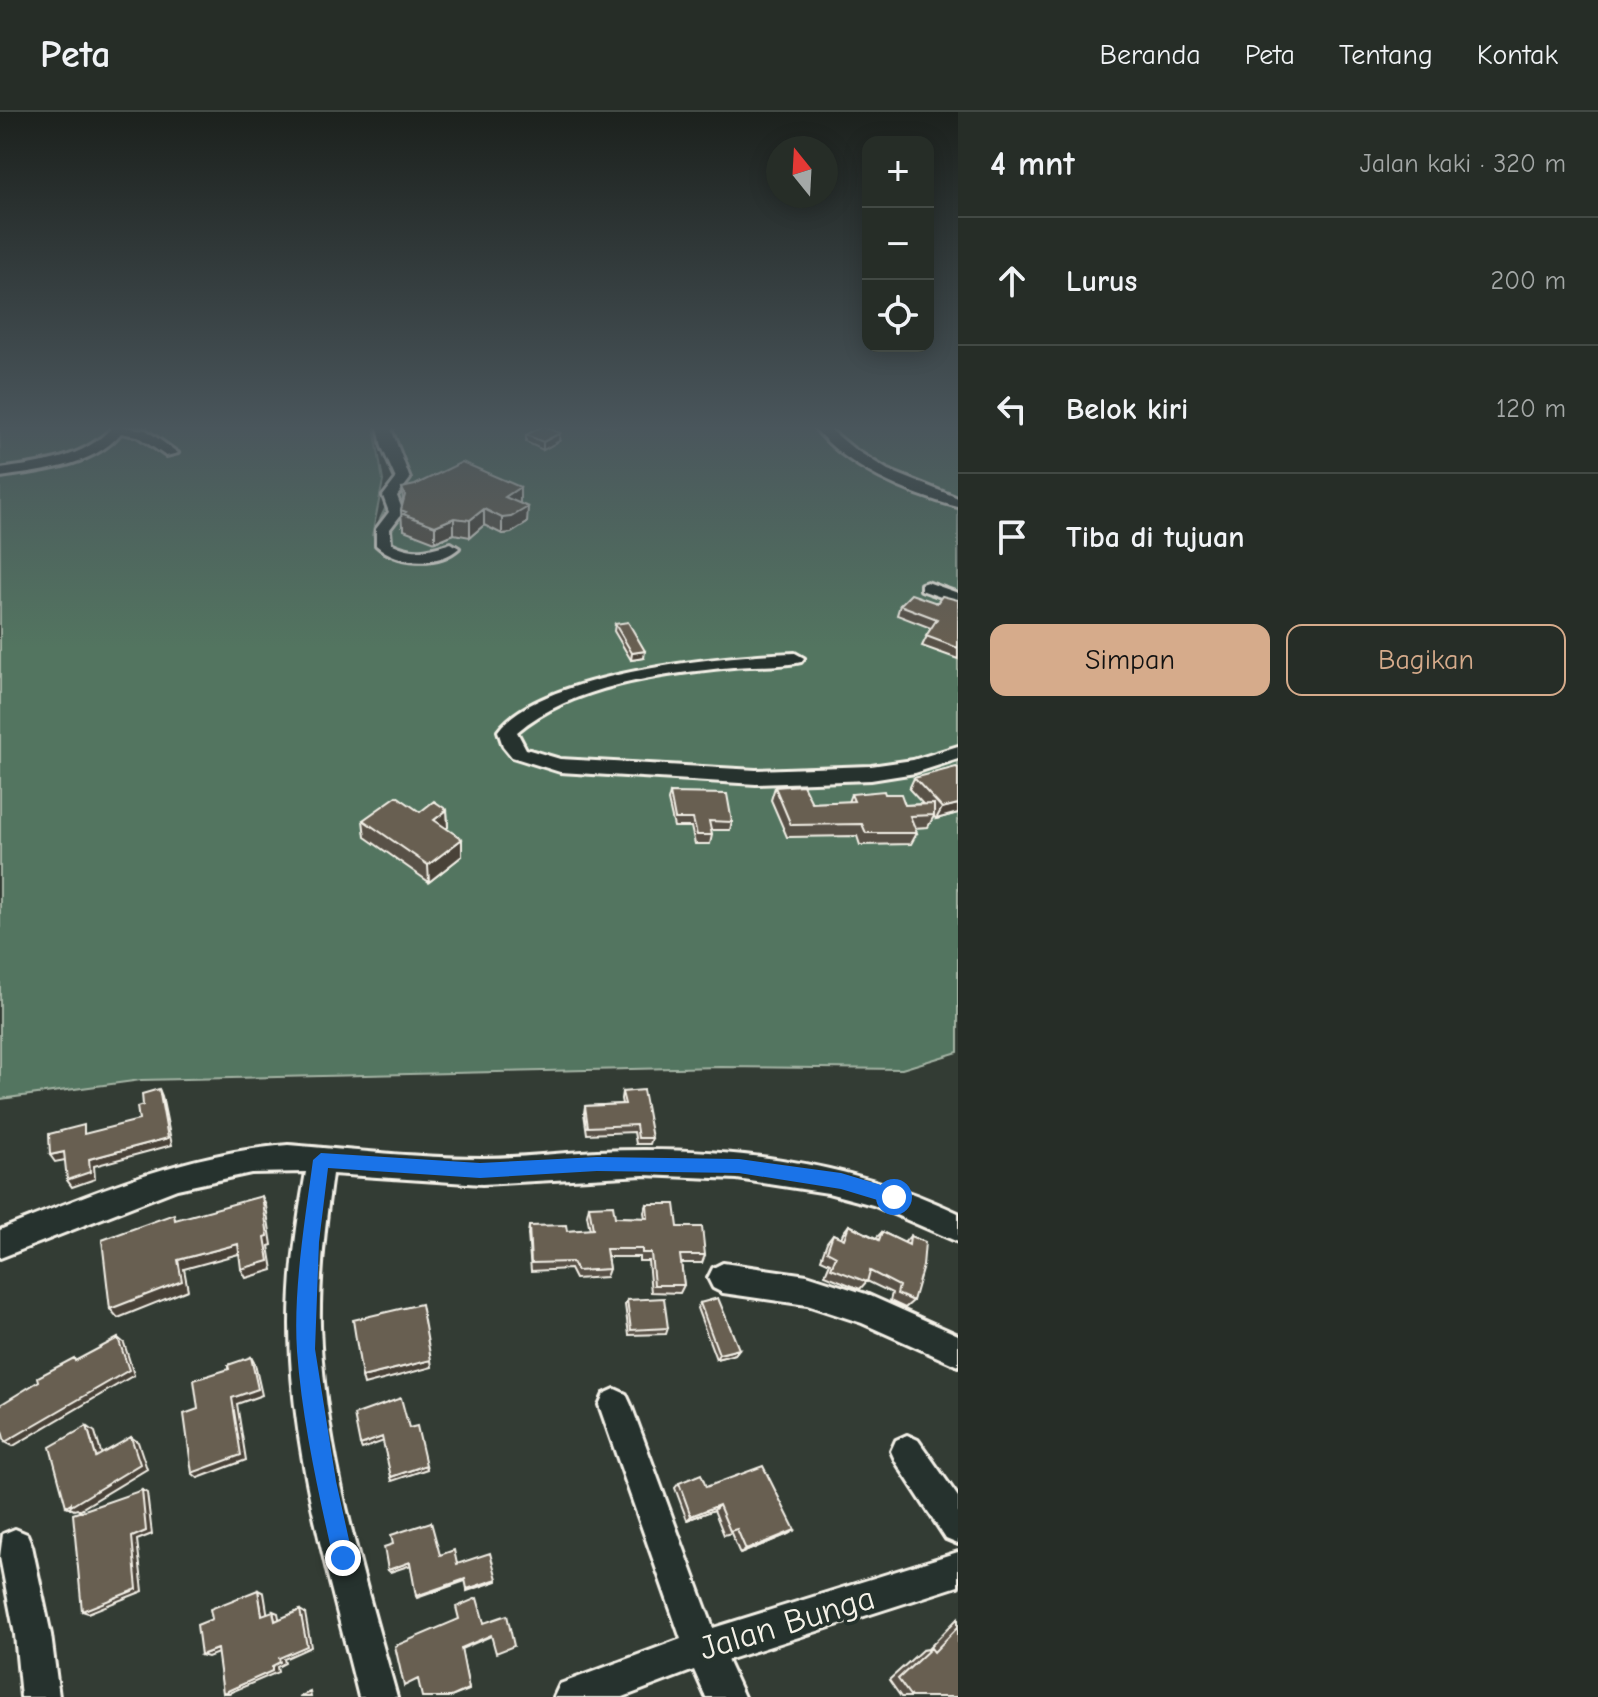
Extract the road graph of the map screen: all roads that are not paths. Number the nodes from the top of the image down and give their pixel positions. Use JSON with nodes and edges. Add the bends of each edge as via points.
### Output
{"nodes":[{"id":1,"x":391,"y":500,"type":"edge"},
{"id":2,"x":451,"y":548,"type":"dead end"},
{"id":3,"x":927,"y":587,"type":"dead end"},
{"id":4,"x":958,"y":598,"type":"edge"},
{"id":5,"x":795,"y":658,"type":"dead end"},
{"id":6,"x":958,"y":752,"type":"edge"},
{"id":7,"x":321,"y":1160,"type":"junction"},
{"id":8,"x":958,"y":1228,"type":"edge"},
{"id":9,"x":1,"y":1244,"type":"edge"},
{"id":10,"x":723,"y":1278,"type":"dead end"},
{"id":11,"x":958,"y":1351,"type":"edge"},
{"id":12,"x":615,"y":1405,"type":"dead end"},
{"id":13,"x":907,"y":1451,"type":"dead end"},
{"id":14,"x":958,"y":1527,"type":"edge"},
{"id":15,"x":15,"y":1546,"type":"dead end"},
{"id":16,"x":958,"y":1569,"type":"edge"},
{"id":17,"x":703,"y":1649,"type":"junction"},
{"id":18,"x":40,"y":1697,"type":"edge"},
{"id":19,"x":378,"y":1697,"type":"edge"},
{"id":20,"x":573,"y":1697,"type":"edge"},
{"id":21,"x":725,"y":1697,"type":"edge"}],
"edges":[{"from":1,"to":2,"type":"street","via":[[396,512],[383,529],[384,545],[418,556]]},
{"from":3,"to":4,"type":"street"},
{"from":5,"to":6,"type":"street","via":[[727,664],[576,692],[521,718],[507,731],[508,739],[519,753],[560,765],[756,777],[871,773]]},
{"from":7,"to":8,"type":"street","via":[[480,1171],[597,1164],[739,1166],[867,1188]]},
{"from":7,"to":9,"type":"street","via":[[260,1158],[203,1170]]},
{"from":7,"to":19,"type":"street","via":[[310,1242],[306,1349],[326,1481]]},
{"from":10,"to":11,"type":"street","via":[[807,1290],[866,1309]]},
{"from":12,"to":17,"type":"street"},
{"from":13,"to":14,"type":"street"},
{"from":15,"to":18,"type":"street"},
{"from":16,"to":17,"type":"street","name":"Jalan Bunga"},
{"from":17,"to":20,"type":"street","name":"Jalan Bunga"},
{"from":17,"to":21,"type":"street"}]}
